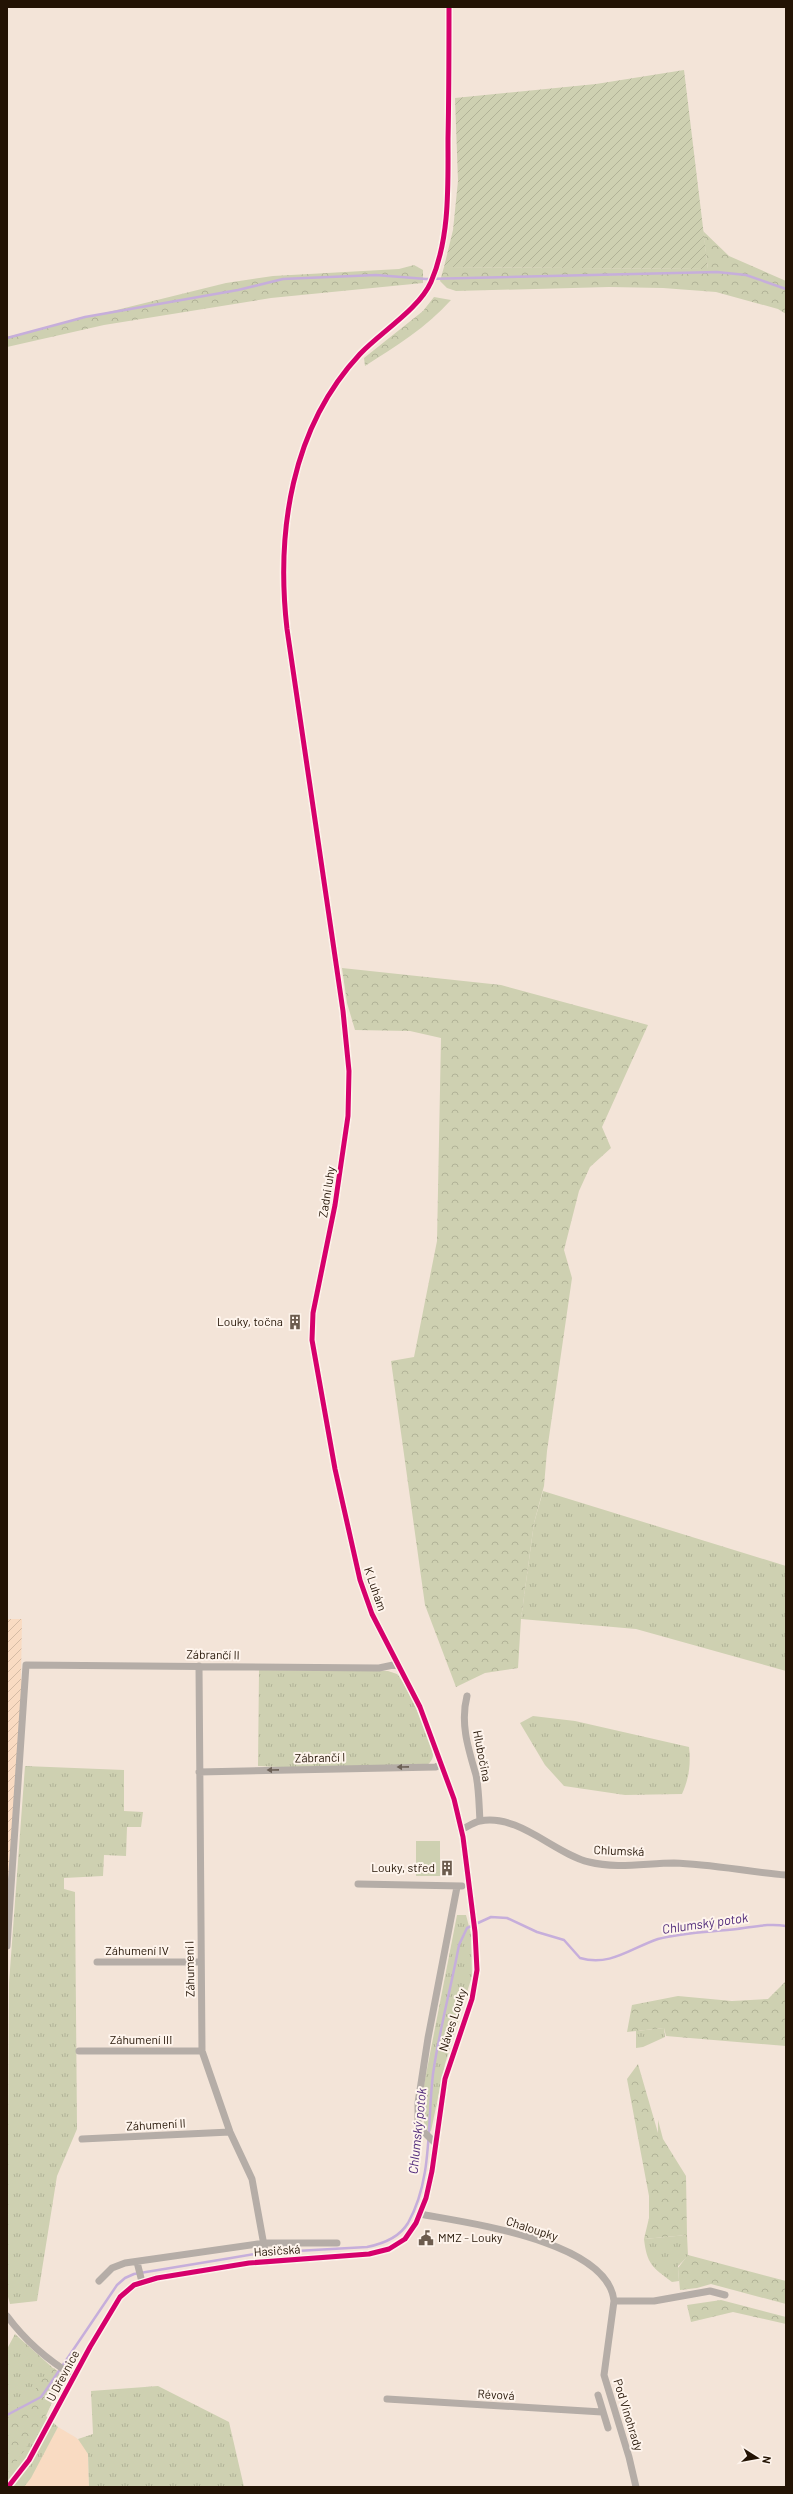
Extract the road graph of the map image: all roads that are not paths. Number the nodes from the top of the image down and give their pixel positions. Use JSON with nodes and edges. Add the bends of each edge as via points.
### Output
{"nodes":[{"id":1,"x":448,"y":7,"type":"edge"},
{"id":2,"x":312,"y":1340,"type":"joint"},
{"id":3,"x":398,"y":1664,"type":"junction"},
{"id":4,"x":199,"y":1666,"type":"junction"},
{"id":5,"x":467,"y":1696,"type":"dead end"},
{"id":6,"x":441,"y":1763,"type":"junction"},
{"id":7,"x":199,"y":1772,"type":"junction"},
{"id":8,"x":480,"y":1821,"type":"junction"},
{"id":9,"x":461,"y":1830,"type":"junction"},
{"id":10,"x":786,"y":1875,"type":"edge"},
{"id":11,"x":358,"y":1884,"type":"dead end"},
{"id":12,"x":469,"y":1885,"type":"junction"},
{"id":13,"x":457,"y":1887,"type":"junction"},
{"id":14,"x":7,"y":1946,"type":"edge"},
{"id":15,"x":97,"y":1962,"type":"dead end"},
{"id":16,"x":201,"y":1962,"type":"junction"},
{"id":17,"x":79,"y":2051,"type":"dead end"},
{"id":18,"x":202,"y":2052,"type":"junction"},
{"id":19,"x":230,"y":2132,"type":"junction"},
{"id":20,"x":82,"y":2139,"type":"dead end"},
{"id":21,"x":431,"y":2139,"type":"junction"},
{"id":22,"x":420,"y":2214,"type":"junction"},
{"id":23,"x":410,"y":2234,"type":"joint"},
{"id":24,"x":337,"y":2243,"type":"dead end"},
{"id":25,"x":265,"y":2246,"type":"junction"},
{"id":26,"x":267,"y":2259,"type":"junction"},
{"id":27,"x":137,"y":2262,"type":"junction"},
{"id":28,"x":99,"y":2281,"type":"dead end"},
{"id":29,"x":142,"y":2282,"type":"junction"},
{"id":30,"x":725,"y":2295,"type":"dead end"},
{"id":31,"x":614,"y":2301,"type":"junction"},
{"id":32,"x":7,"y":2316,"type":"edge"},
{"id":33,"x":74,"y":2376,"type":"junction"},
{"id":34,"x":598,"y":2395,"type":"dead end"},
{"id":35,"x":388,"y":2399,"type":"dead end"},
{"id":36,"x":602,"y":2412,"type":"junction"},
{"id":37,"x":608,"y":2428,"type":"dead end"},
{"id":38,"x":8,"y":2487,"type":"edge"},
{"id":39,"x":636,"y":2487,"type":"edge"}],
"edges":[{"from":1,"to":2,"type":"street","name":"Zadní luhy","via":[[447,197],[444,234],[435,272],[416,302],[354,360],[316,416],[303,449],[285,523],[282,569],[287,629],[347,1046],[349,1084],[346,1131],[329,1239],[313,1312]]},
{"from":2,"to":3,"type":"street","name":"K Luhám","via":[[335,1469],[360,1580],[372,1614]]},
{"from":3,"to":4,"type":"street","name":"Zábrančí II","via":[[379,1668]]},
{"from":3,"to":6,"type":"street","name":"K Luhám","via":[[420,1707]]},
{"from":4,"to":7,"type":"street","name":"Záhumení I"},
{"from":4,"to":14,"type":"street","name":"Zábrančí II","via":[[26,1665]]},
{"from":5,"to":8,"type":"street","name":"Hlubočina","via":[[463,1710],[466,1742],[476,1776]]},
{"from":6,"to":7,"type":"street","name":"Zábrančí I","one_way":true,"via":[[436,1766]]},
{"from":6,"to":9,"type":"street","name":"K Luhám","via":[[454,1799]]},
{"from":7,"to":16,"type":"street","name":"Záhumení I"},
{"from":8,"to":9,"type":"street","name":"Chlumská"},
{"from":8,"to":10,"type":"street","name":"Chlumská","via":[[493,1820],[510,1824],[535,1835],[572,1857],[591,1863],[675,1863]]},
{"from":9,"to":12,"type":"street","name":"Náves Louky"},
{"from":11,"to":13,"type":"street"},
{"from":12,"to":13,"type":"street"},
{"from":12,"to":21,"type":"street","name":"Náves Louky","via":[[475,1932],[475,1986],[445,2079]]},
{"from":13,"to":21,"type":"street","name":"Náves Louky","via":[[418,2103],[418,2123]]},
{"from":15,"to":16,"type":"street","name":"Záhumení IV"},
{"from":16,"to":18,"type":"street","name":"Záhumení I"},
{"from":17,"to":18,"type":"street","name":"Záhumení III"},
{"from":18,"to":19,"type":"street","name":"Záhumení I"},
{"from":19,"to":20,"type":"street","name":"Záhumení II"},
{"from":19,"to":25,"type":"street","name":"Záhumení I","via":[[252,2180]]},
{"from":21,"to":22,"type":"street","name":"Náves Louky","via":[[432,2171]]},
{"from":22,"to":23,"type":"street","name":"Náves Louky"},
{"from":22,"to":31,"type":"street","name":"Chaloupky","via":[[519,2234],[556,2247],[600,2271],[613,2291]]},
{"from":23,"to":26,"type":"street","name":"Hasičská","via":[[389,2249],[369,2254]]},
{"from":24,"to":25,"type":"street","name":"Hasičská"},
{"from":25,"to":26,"type":"street","name":"Záhumení I"},
{"from":25,"to":27,"type":"street","name":"Hasičská"},
{"from":26,"to":29,"type":"street","name":"Hasičská"},
{"from":27,"to":28,"type":"street","name":"Hasičská","via":[[118,2264]]},
{"from":27,"to":29,"type":"street"},
{"from":29,"to":33,"type":"street","name":"U Dřevnice","via":[[120,2297]]},
{"from":30,"to":31,"type":"street","via":[[710,2291],[654,2301]]},
{"from":31,"to":39,"type":"street","name":"Pod Vinohrady","via":[[604,2375]]},
{"from":32,"to":33,"type":"street","via":[[56,2364]]},
{"from":33,"to":38,"type":"street","name":"U Dřevnice","via":[[29,2460]]},
{"from":34,"to":36,"type":"street"},
{"from":35,"to":36,"type":"street","name":"Révová"},
{"from":36,"to":37,"type":"street"}]}
